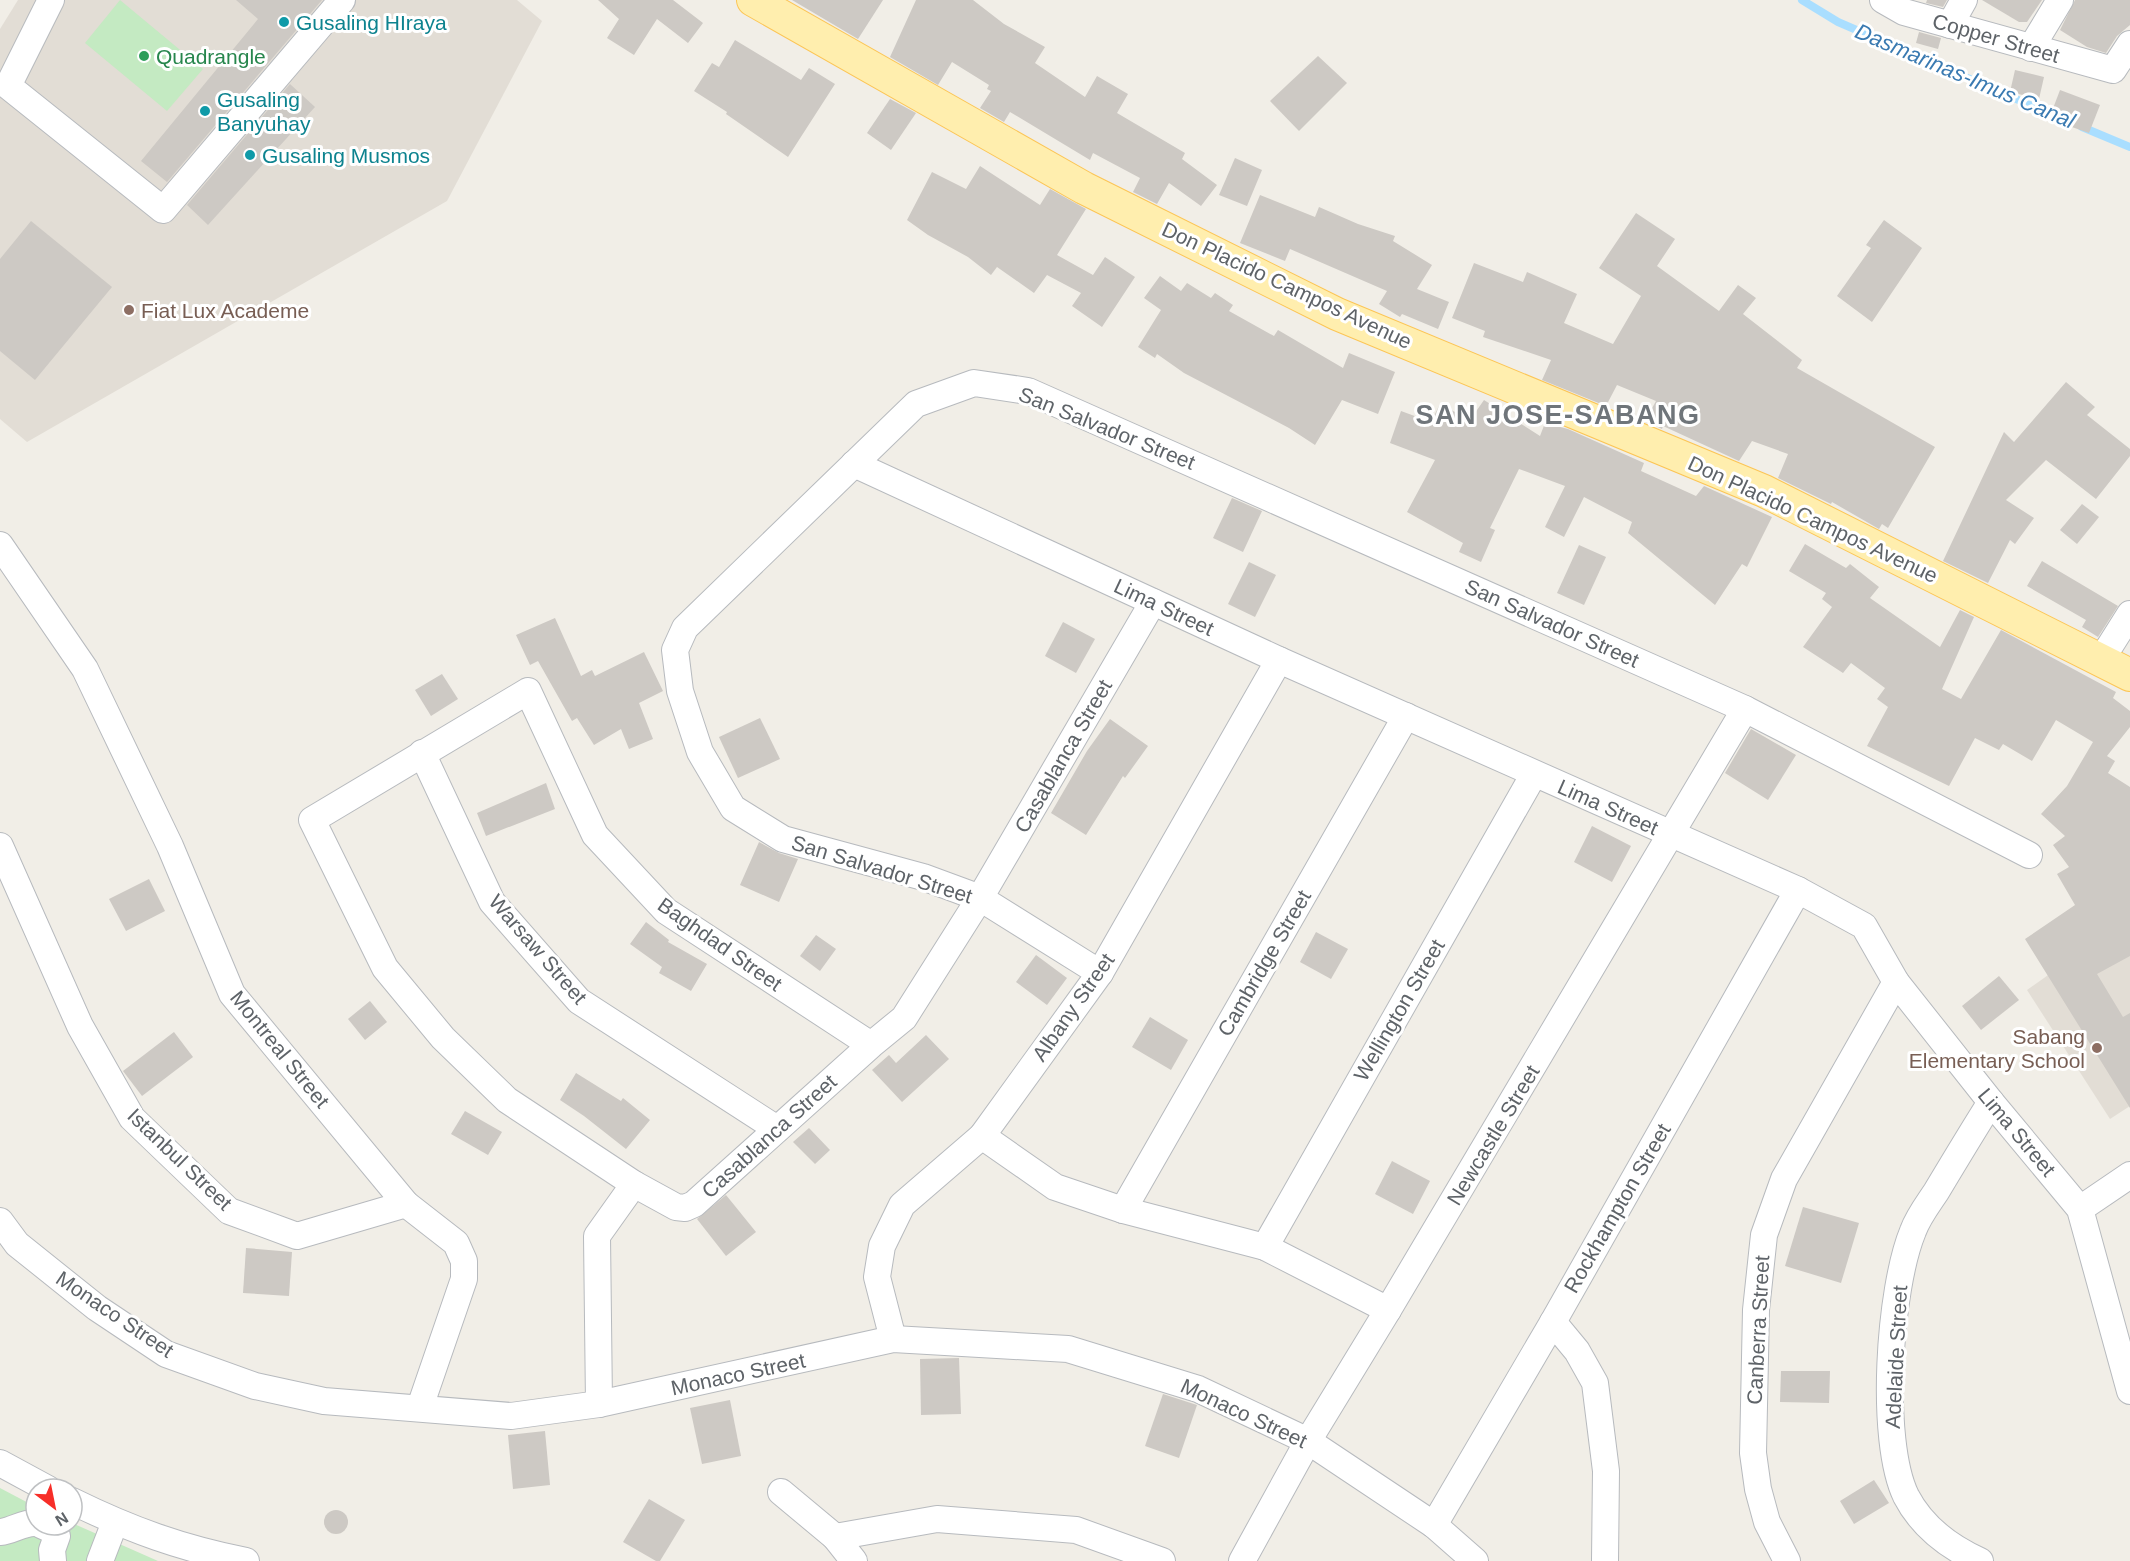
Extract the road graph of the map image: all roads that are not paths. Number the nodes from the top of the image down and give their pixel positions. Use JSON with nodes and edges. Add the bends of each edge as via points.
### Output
{"nodes":[{"id":1,"x":51,"y":0,"type":"edge"},
{"id":2,"x":342,"y":0,"type":"edge"},
{"id":3,"x":753,"y":0,"type":"edge"},
{"id":4,"x":1882,"y":0,"type":"edge"},
{"id":5,"x":1964,"y":0,"type":"edge"},
{"id":6,"x":2060,"y":0,"type":"edge"},
{"id":7,"x":1950,"y":25,"type":"junction"},
{"id":8,"x":2130,"y":44,"type":"edge"},
{"id":9,"x":2031,"y":48,"type":"junction"},
{"id":10,"x":854,"y":464,"type":"junction"},
{"id":11,"x":0,"y":545,"type":"edge"},
{"id":12,"x":1153,"y":602,"type":"junction"},
{"id":13,"x":2130,"y":614,"type":"edge"},
{"id":14,"x":1279,"y":660,"type":"junction"},
{"id":15,"x":2101,"y":660,"type":"junction"},
{"id":16,"x":2130,"y":675,"type":"edge"},
{"id":17,"x":1745,"y":709,"type":"junction"},
{"id":18,"x":1406,"y":716,"type":"junction"},
{"id":19,"x":422,"y":753,"type":"junction"},
{"id":20,"x":1534,"y":774,"type":"junction"},
{"id":21,"x":312,"y":820,"type":"joint"},
{"id":22,"x":1671,"y":835,"type":"junction"},
{"id":23,"x":0,"y":846,"type":"edge"},
{"id":24,"x":2030,"y":855,"type":"dead end"},
{"id":25,"x":1798,"y":890,"type":"junction"},
{"id":26,"x":980,"y":898,"type":"junction"},
{"id":27,"x":1100,"y":973,"type":"junction"},
{"id":28,"x":1896,"y":982,"type":"junction"},
{"id":29,"x":871,"y":1045,"type":"junction"},
{"id":30,"x":1990,"y":1102,"type":"junction"},
{"id":31,"x":777,"y":1129,"type":"junction"},
{"id":32,"x":982,"y":1136,"type":"junction"},
{"id":33,"x":2130,"y":1175,"type":"edge"},
{"id":34,"x":634,"y":1184,"type":"junction"},
{"id":35,"x":406,"y":1204,"type":"junction"},
{"id":36,"x":2080,"y":1209,"type":"junction"},
{"id":37,"x":1123,"y":1210,"type":"junction"},
{"id":38,"x":0,"y":1221,"type":"edge"},
{"id":39,"x":1265,"y":1247,"type":"junction"},
{"id":40,"x":1388,"y":1310,"type":"junction"},
{"id":41,"x":1553,"y":1322,"type":"junction"},
{"id":42,"x":893,"y":1339,"type":"junction"},
{"id":43,"x":2130,"y":1391,"type":"edge"},
{"id":44,"x":599,"y":1404,"type":"junction"},
{"id":45,"x":420,"y":1407,"type":"junction"},
{"id":46,"x":1308,"y":1441,"type":"junction"},
{"id":47,"x":0,"y":1463,"type":"edge"},
{"id":48,"x":26,"y":1477,"type":"edge"},
{"id":49,"x":781,"y":1492,"type":"dead end"},
{"id":50,"x":84,"y":1507,"type":"edge"},
{"id":51,"x":115,"y":1522,"type":"junction"},
{"id":52,"x":24,"y":1524,"type":"edge"},
{"id":53,"x":1434,"y":1525,"type":"junction"},
{"id":54,"x":0,"y":1532,"type":"edge"},
{"id":55,"x":57,"y":1537,"type":"edge"},
{"id":56,"x":835,"y":1537,"type":"junction"},
{"id":57,"x":53,"y":1561,"type":"edge"},
{"id":58,"x":100,"y":1561,"type":"edge"},
{"id":59,"x":246,"y":1561,"type":"edge"},
{"id":60,"x":854,"y":1561,"type":"edge"},
{"id":61,"x":1162,"y":1561,"type":"edge"},
{"id":62,"x":1242,"y":1561,"type":"edge"},
{"id":63,"x":1475,"y":1561,"type":"edge"},
{"id":64,"x":1605,"y":1561,"type":"edge"},
{"id":65,"x":1787,"y":1561,"type":"edge"},
{"id":66,"x":1980,"y":1561,"type":"edge"}],
"edges":[{"from":1,"to":2,"type":"street","via":[[8,86],[164,210]]},
{"from":3,"to":15,"type":"main road","name":"Don Placido Campos Avenue","via":[[1084,188],[1337,314],[1764,491]]},
{"from":4,"to":7,"type":"street","name":"Copper Street","via":[[1904,12]]},
{"from":5,"to":7,"type":"street"},
{"from":6,"to":9,"type":"street"},
{"from":7,"to":9,"type":"street","name":"Copper Street"},
{"from":8,"to":9,"type":"street","name":"Copper Street","via":[[2113,70]]},
{"from":10,"to":12,"type":"street","name":"Lima Street"},
{"from":10,"to":17,"type":"street","name":"San Salvador Street","via":[[916,404],[974,383],[1028,391]]},
{"from":10,"to":26,"type":"street","name":"San Salvador Street","via":[[685,628],[675,650],[680,691],[700,752],[733,808],[783,839],[923,877]]},
{"from":11,"to":35,"type":"street","name":"Montreal Street","via":[[85,669],[170,846],[232,994]]},
{"from":12,"to":14,"type":"street","name":"Lima Street"},
{"from":12,"to":26,"type":"street","name":"Casablanca Street"},
{"from":13,"to":15,"type":"street"},
{"from":14,"to":18,"type":"street","name":"Lima Street"},
{"from":14,"to":27,"type":"street","name":"Albany Street"},
{"from":15,"to":16,"type":"main road","name":"Don Placido Campos Avenue"},
{"from":17,"to":22,"type":"street","name":"Newcastle Street"},
{"from":17,"to":24,"type":"street","name":"San Salvador Street"},
{"from":18,"to":20,"type":"street","name":"Lima Street"},
{"from":18,"to":37,"type":"street","name":"Cambridge Street"},
{"from":19,"to":21,"type":"street","name":"Baghdad Street"},
{"from":19,"to":29,"type":"street","name":"Baghdad Street","via":[[528,691],[595,835],[666,911]]},
{"from":19,"to":31,"type":"street","name":"Warsaw Street","via":[[492,902],[579,1000]]},
{"from":20,"to":22,"type":"street","name":"Lima Street"},
{"from":20,"to":39,"type":"street","name":"Wellington Street"},
{"from":21,"to":34,"type":"street","name":"Casablanca Street","via":[[385,968],[443,1038],[507,1100]]},
{"from":22,"to":25,"type":"street","name":"Lima Street"},
{"from":22,"to":40,"type":"street","name":"Newcastle Street"},
{"from":23,"to":35,"type":"street","name":"Istanbul Street","via":[[80,1026],[132,1118],[229,1211],[297,1236]]},
{"from":25,"to":28,"type":"street","name":"Lima Street","via":[[1864,926]]},
{"from":25,"to":41,"type":"street","name":"Rockhampton Street"},
{"from":26,"to":27,"type":"street","name":"San Salvador Street"},
{"from":26,"to":29,"type":"street","name":"Casablanca Street","via":[[904,1018]]},
{"from":27,"to":32,"type":"street","name":"Albany Street"},
{"from":28,"to":30,"type":"street","name":"Lima Street"},
{"from":28,"to":65,"type":"street","name":"Canberra Street","via":[[1784,1179],[1764,1235],[1756,1310],[1753,1453],[1767,1522]]},
{"from":29,"to":31,"type":"street","name":"Casablanca Street"},
{"from":30,"to":36,"type":"street","name":"Lima Street"},
{"from":30,"to":66,"type":"street","name":"Adelaide Street","via":[[1913,1230],[1896,1286],[1892,1342],[1891,1447],[1906,1496],[1939,1538]]},
{"from":31,"to":34,"type":"street","name":"Casablanca Street","via":[[685,1208]]},
{"from":32,"to":37,"type":"street","via":[[1055,1188]]},
{"from":32,"to":42,"type":"street","name":"Albany Street","via":[[902,1205],[882,1246],[877,1276]]},
{"from":33,"to":36,"type":"street"},
{"from":34,"to":44,"type":"street","via":[[597,1236]]},
{"from":35,"to":45,"type":"street","name":"Montreal Street","via":[[456,1243],[464,1261],[464,1279]]},
{"from":36,"to":43,"type":"street","name":"Lima Street"},
{"from":37,"to":39,"type":"street"},
{"from":38,"to":45,"type":"street","name":"Monaco Street","via":[[18,1244],[97,1308],[166,1354],[255,1386],[324,1401]]},
{"from":39,"to":40,"type":"street"},
{"from":40,"to":46,"type":"street","name":"Newcastle Street"},
{"from":41,"to":53,"type":"street","name":"Rockhampton Street"},
{"from":41,"to":64,"type":"street","via":[[1577,1351],[1595,1383],[1606,1471]]},
{"from":42,"to":44,"type":"street","name":"Monaco Street"},
{"from":42,"to":46,"type":"street","name":"Monaco Street","via":[[1068,1349],[1198,1389]]},
{"from":44,"to":45,"type":"street","name":"Monaco Street","via":[[511,1416]]},
{"from":46,"to":53,"type":"street","name":"Monaco Street"},
{"from":46,"to":62,"type":"street","name":"Newcastle Street"},
{"from":47,"to":48,"type":"street"},
{"from":49,"to":56,"type":"street"},
{"from":50,"to":51,"type":"street"},
{"from":51,"to":58,"type":"street"},
{"from":51,"to":59,"type":"street","via":[[191,1550]]},
{"from":52,"to":54,"type":"street"},
{"from":53,"to":63,"type":"street","name":"Monaco Street"},
{"from":55,"to":57,"type":"street"},
{"from":56,"to":60,"type":"street"},
{"from":56,"to":61,"type":"street","via":[[937,1519],[1076,1530]]}]}
